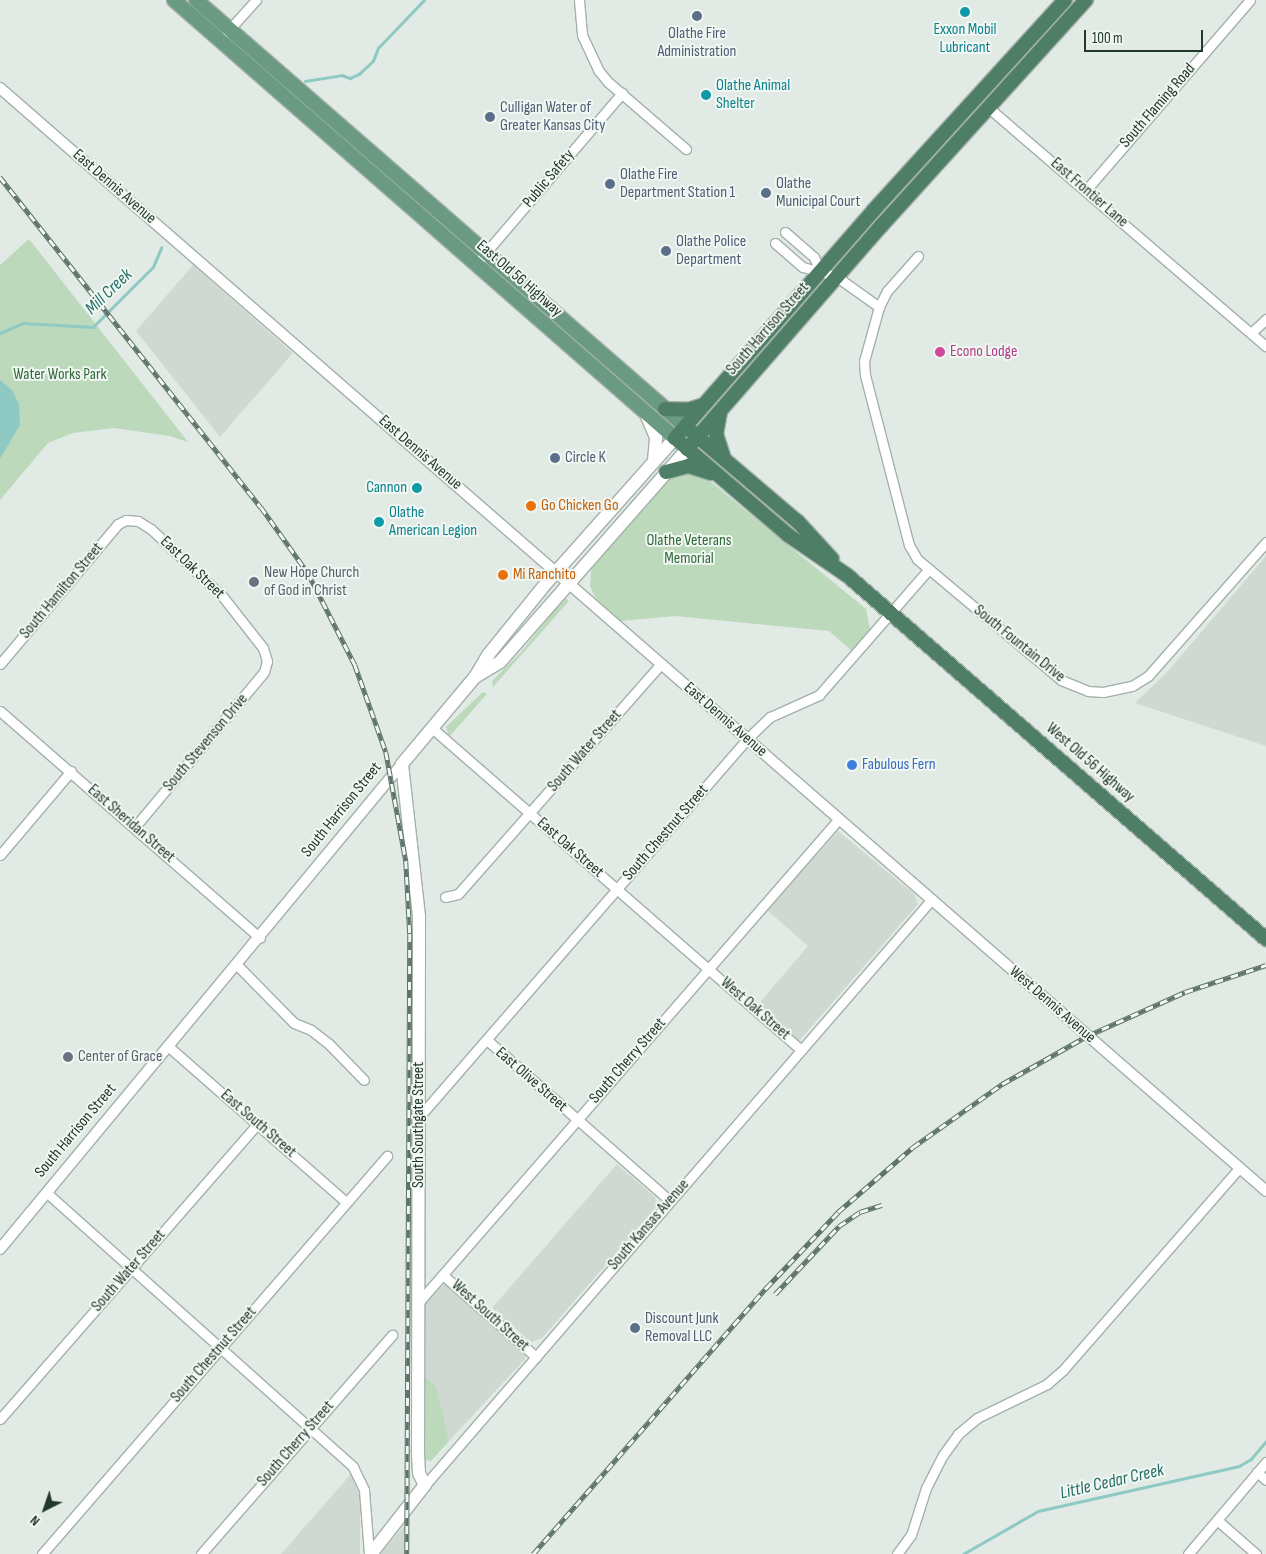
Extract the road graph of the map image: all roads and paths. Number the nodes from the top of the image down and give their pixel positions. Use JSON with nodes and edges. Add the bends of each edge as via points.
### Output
{"nodes":[{"id":1,"x":174,"y":0,"type":"edge"},
{"id":2,"x":196,"y":0,"type":"edge"},
{"id":3,"x":256,"y":0,"type":"edge"},
{"id":4,"x":579,"y":0,"type":"edge"},
{"id":5,"x":1065,"y":0,"type":"edge"},
{"id":6,"x":1086,"y":0,"type":"edge"},
{"id":7,"x":1250,"y":0,"type":"edge"},
{"id":8,"x":230,"y":29,"type":"junction"},
{"id":9,"x":220,"y":40,"type":"junction"},
{"id":10,"x":0,"y":88,"type":"edge"},
{"id":11,"x":622,"y":93,"type":"junction"},
{"id":12,"x":990,"y":109,"type":"junction"},
{"id":13,"x":686,"y":149,"type":"dead end"},
{"id":14,"x":1086,"y":190,"type":"junction"},
{"id":15,"x":785,"y":232,"type":"dead end"},
{"id":16,"x":775,"y":243,"type":"dead end"},
{"id":17,"x":486,"y":253,"type":"junction"},
{"id":18,"x":918,"y":256,"type":"dead end"},
{"id":19,"x":476,"y":264,"type":"junction"},
{"id":20,"x":820,"y":272,"type":"junction"},
{"id":21,"x":837,"y":277,"type":"junction"},
{"id":22,"x":879,"y":307,"type":"junction"},
{"id":23,"x":1266,"y":318,"type":"edge"},
{"id":24,"x":1251,"y":333,"type":"junction"},
{"id":25,"x":1266,"y":346,"type":"edge"},
{"id":26,"x":703,"y":405,"type":"junction"},
{"id":27,"x":665,"y":409,"type":"junction"},
{"id":28,"x":720,"y":410,"type":"junction"},
{"id":29,"x":645,"y":412,"type":"junction"},
{"id":30,"x":685,"y":426,"type":"junction"},
{"id":31,"x":697,"y":436,"type":"junction"},
{"id":32,"x":674,"y":438,"type":"junction"},
{"id":33,"x":687,"y":449,"type":"junction"},
{"id":34,"x":725,"y":460,"type":"junction"},
{"id":35,"x":654,"y":461,"type":"junction"},
{"id":36,"x":666,"y":472,"type":"junction"},
{"id":37,"x":719,"y":476,"type":"junction"},
{"id":38,"x":126,"y":520,"type":"joint"},
{"id":39,"x":1266,"y":542,"type":"edge"},
{"id":40,"x":929,"y":570,"type":"junction"},
{"id":41,"x":556,"y":572,"type":"junction"},
{"id":42,"x":848,"y":576,"type":"junction"},
{"id":43,"x":568,"y":582,"type":"junction"},
{"id":44,"x":891,"y":614,"type":"junction"},
{"id":45,"x":265,"y":654,"type":"joint"},
{"id":46,"x":0,"y":664,"type":"edge"},
{"id":47,"x":661,"y":664,"type":"junction"},
{"id":48,"x":475,"y":678,"type":"junction"},
{"id":49,"x":0,"y":711,"type":"edge"},
{"id":50,"x":432,"y":728,"type":"junction"},
{"id":51,"x":747,"y":739,"type":"junction"},
{"id":52,"x":402,"y":764,"type":"junction"},
{"id":53,"x":71,"y":772,"type":"junction"},
{"id":54,"x":530,"y":813,"type":"junction"},
{"id":55,"x":838,"y":820,"type":"junction"},
{"id":56,"x":135,"y":828,"type":"junction"},
{"id":57,"x":0,"y":855,"type":"edge"},
{"id":58,"x":617,"y":889,"type":"junction"},
{"id":59,"x":445,"y":897,"type":"dead end"},
{"id":60,"x":931,"y":900,"type":"junction"},
{"id":61,"x":260,"y":938,"type":"junction"},
{"id":62,"x":1266,"y":939,"type":"edge"},
{"id":63,"x":238,"y":965,"type":"junction"},
{"id":64,"x":708,"y":968,"type":"junction"},
{"id":65,"x":486,"y":1040,"type":"junction"},
{"id":66,"x":169,"y":1047,"type":"junction"},
{"id":67,"x":801,"y":1050,"type":"junction"},
{"id":68,"x":364,"y":1080,"type":"dead end"},
{"id":69,"x":419,"y":1118,"type":"junction"},
{"id":70,"x":576,"y":1120,"type":"junction"},
{"id":71,"x":258,"y":1122,"type":"junction"},
{"id":72,"x":387,"y":1156,"type":"dead end"},
{"id":73,"x":1239,"y":1168,"type":"junction"},
{"id":74,"x":1266,"y":1191,"type":"edge"},
{"id":75,"x":47,"y":1193,"type":"junction"},
{"id":76,"x":670,"y":1201,"type":"junction"},
{"id":77,"x":346,"y":1202,"type":"junction"},
{"id":78,"x":0,"y":1250,"type":"edge"},
{"id":79,"x":131,"y":1268,"type":"junction"},
{"id":80,"x":444,"y":1275,"type":"junction"},
{"id":81,"x":418,"y":1303,"type":"junction"},
{"id":82,"x":392,"y":1335,"type":"dead end"},
{"id":83,"x":220,"y":1348,"type":"junction"},
{"id":84,"x":536,"y":1358,"type":"junction"},
{"id":85,"x":0,"y":1419,"type":"edge"},
{"id":86,"x":310,"y":1428,"type":"junction"},
{"id":87,"x":1266,"y":1462,"type":"edge"},
{"id":88,"x":1257,"y":1472,"type":"junction"},
{"id":89,"x":1266,"y":1480,"type":"edge"},
{"id":90,"x":425,"y":1485,"type":"junction"},
{"id":91,"x":1217,"y":1520,"type":"junction"},
{"id":92,"x":42,"y":1554,"type":"edge"},
{"id":93,"x":201,"y":1554,"type":"edge"},
{"id":94,"x":370,"y":1554,"type":"edge"},
{"id":95,"x":897,"y":1554,"type":"edge"},
{"id":96,"x":1188,"y":1554,"type":"edge"},
{"id":97,"x":1256,"y":1554,"type":"edge"}],
"edges":[{"from":1,"to":9,"type":"main road","name":"East Old 56 Highway"},
{"from":2,"to":8,"type":"main road","name":"East Old 56 Highway"},
{"from":3,"to":8,"type":"street"},
{"from":4,"to":11,"type":"street","via":[[579,22],[591,57],[608,82]]},
{"from":5,"to":20,"type":"highway","name":"South Harrison Street"},
{"from":6,"to":12,"type":"highway","name":"South Harrison Street"},
{"from":7,"to":14,"type":"street","name":"South Flaming Road"},
{"from":8,"to":9,"type":"street"},
{"from":8,"to":17,"type":"main road","name":"East Old 56 Highway"},
{"from":9,"to":19,"type":"main road","name":"East Old 56 Highway"},
{"from":10,"to":41,"type":"street","name":"East Dennis Avenue"},
{"from":11,"to":13,"type":"street"},
{"from":11,"to":17,"type":"street","name":"Public Safety"},
{"from":12,"to":14,"type":"street","name":"East Frontier Lane"},
{"from":12,"to":21,"type":"highway","name":"South Harrison Street"},
{"from":14,"to":24,"type":"street","name":"East Frontier Lane"},
{"from":15,"to":20,"type":"street","via":[[814,257]]},
{"from":16,"to":20,"type":"street","via":[[803,267]]},
{"from":17,"to":19,"type":"street","name":"Public Safety"},
{"from":17,"to":27,"type":"main road","name":"East Old 56 Highway"},
{"from":18,"to":22,"type":"street","via":[[887,291]]},
{"from":19,"to":29,"type":"main road","name":"East Old 56 Highway"},
{"from":20,"to":21,"type":"street"},
{"from":20,"to":26,"type":"highway","name":"South Harrison Street"},
{"from":21,"to":22,"type":"street"},
{"from":21,"to":28,"type":"highway","name":"South Harrison Street"},
{"from":22,"to":40,"type":"street","name":"South Fountain Drive","via":[[864,360],[865,375],[909,545]]},
{"from":23,"to":24,"type":"street"},
{"from":24,"to":25,"type":"street","name":"East Frontier Lane"},
{"from":26,"to":27,"type":"highway","via":[[688,410]]},
{"from":26,"to":30,"type":"highway","name":"South Harrison Street"},
{"from":27,"to":30,"type":"main road","name":"East Old 56 Highway"},
{"from":28,"to":31,"type":"highway","name":"South Harrison Street"},
{"from":28,"to":34,"type":"highway","via":[[716,434]]},
{"from":29,"to":32,"type":"main road","name":"East Old 56 Highway"},
{"from":29,"to":35,"type":"main road","via":[[656,438]]},
{"from":30,"to":31,"type":"highway","name":"East Old 56 Highway"},
{"from":30,"to":32,"type":"highway","name":"South Harrison Street"},
{"from":31,"to":33,"type":"highway","name":"South Harrison Street"},
{"from":31,"to":34,"type":"highway","name":"East Old 56 Highway"},
{"from":32,"to":33,"type":"highway","name":"East Old 56 Highway"},
{"from":32,"to":35,"type":"main road","name":"South Harrison Street"},
{"from":33,"to":36,"type":"main road","name":"South Harrison Street"},
{"from":33,"to":37,"type":"highway","name":"East Old 56 Highway"},
{"from":34,"to":42,"type":"highway","name":"East Old 56 Highway","via":[[798,522]]},
{"from":35,"to":41,"type":"main road","name":"South Harrison Street"},
{"from":36,"to":37,"type":"highway","via":[[689,466]]},
{"from":36,"to":43,"type":"main road","name":"South Harrison Street"},
{"from":37,"to":42,"type":"highway","name":"East Old 56 Highway","via":[[788,536]]},
{"from":38,"to":45,"type":"street","name":"East Oak Street","via":[[138,521],[151,529],[210,582]]},
{"from":38,"to":46,"type":"street","name":"South Hamilton Street","via":[[118,524]]},
{"from":39,"to":40,"type":"street","name":"South Fountain Drive","via":[[1148,676],[1132,686],[1103,692],[1082,689],[1061,680]]},
{"from":40,"to":44,"type":"street","name":"South Chestnut Street"},
{"from":41,"to":43,"type":"street","name":"East Dennis Avenue"},
{"from":41,"to":48,"type":"main road","name":"South Harrison Street","via":[[488,655]]},
{"from":42,"to":44,"type":"highway","name":"East Old 56 Highway"},
{"from":43,"to":47,"type":"street","name":"East Dennis Avenue"},
{"from":43,"to":48,"type":"main road","name":"South Harrison Street","via":[[500,662]]},
{"from":44,"to":51,"type":"street","name":"South Chestnut Street","via":[[820,695],[770,717]]},
{"from":44,"to":62,"type":"highway","name":"West Old 56 Highway"},
{"from":45,"to":56,"type":"street","name":"South Stevenson Drive","via":[[264,672]]},
{"from":47,"to":51,"type":"street","name":"East Dennis Avenue"},
{"from":47,"to":54,"type":"street","name":"South Water Street"},
{"from":48,"to":50,"type":"main road","name":"South Harrison Street"},
{"from":49,"to":53,"type":"street","name":"East Sheridan Street"},
{"from":50,"to":52,"type":"main road","name":"South Harrison Street"},
{"from":50,"to":54,"type":"street","name":"East Oak Street"},
{"from":51,"to":55,"type":"street","name":"East Dennis Avenue"},
{"from":51,"to":58,"type":"street","name":"South Chestnut Street"},
{"from":52,"to":61,"type":"street","name":"South Harrison Street"},
{"from":52,"to":69,"type":"main road","name":"South Southgate Street","via":[[419,916]]},
{"from":53,"to":56,"type":"street","name":"East Sheridan Street"},
{"from":53,"to":57,"type":"street"},
{"from":54,"to":58,"type":"street","name":"East Oak Street"},
{"from":54,"to":59,"type":"street","name":"South Water Street","via":[[458,894]]},
{"from":55,"to":60,"type":"street","name":"West Dennis Avenue"},
{"from":55,"to":64,"type":"street","name":"South Cherry Street"},
{"from":56,"to":61,"type":"street","name":"East Sheridan Street"},
{"from":58,"to":64,"type":"street","name":"East Oak Street"},
{"from":58,"to":65,"type":"street","name":"South Chestnut Street"},
{"from":60,"to":67,"type":"street","name":"South Kansas Avenue"},
{"from":60,"to":73,"type":"street","name":"West Dennis Avenue"},
{"from":61,"to":63,"type":"street","name":"South Harrison Street"},
{"from":63,"to":66,"type":"street","name":"South Harrison Street"},
{"from":63,"to":68,"type":"street","via":[[294,1023],[311,1030],[329,1044]]},
{"from":64,"to":67,"type":"street","name":"West Oak Street"},
{"from":64,"to":70,"type":"street","name":"South Cherry Street"},
{"from":65,"to":69,"type":"street","name":"South Chestnut Street"},
{"from":65,"to":70,"type":"street","name":"East Olive Street"},
{"from":66,"to":71,"type":"street","name":"East South Street"},
{"from":66,"to":75,"type":"street","name":"South Harrison Street"},
{"from":67,"to":76,"type":"street","name":"South Kansas Avenue"},
{"from":69,"to":81,"type":"main road","name":"South Southgate Street"},
{"from":70,"to":76,"type":"street","name":"East Olive Street"},
{"from":70,"to":80,"type":"street","name":"South Cherry Street"},
{"from":71,"to":77,"type":"street","name":"East South Street"},
{"from":71,"to":79,"type":"street","name":"South Water Street"},
{"from":72,"to":77,"type":"street","name":"South Chestnut Street"},
{"from":73,"to":74,"type":"street","name":"West Dennis Avenue"},
{"from":73,"to":95,"type":"street","via":[[1063,1370],[1047,1384],[977,1418],[958,1434],[934,1472],[911,1535]]},
{"from":75,"to":78,"type":"street","name":"South Harrison Street"},
{"from":75,"to":79,"type":"street"},
{"from":76,"to":84,"type":"street","name":"South Kansas Avenue"},
{"from":77,"to":83,"type":"street","name":"South Chestnut Street"},
{"from":79,"to":83,"type":"street"},
{"from":79,"to":85,"type":"street","name":"South Water Street"},
{"from":80,"to":81,"type":"street","name":"South Cherry Street"},
{"from":80,"to":84,"type":"street","name":"West South Street"},
{"from":81,"to":90,"type":"main road","name":"South Southgate Street","via":[[418,1451],[419,1473]]},
{"from":82,"to":86,"type":"street","name":"South Cherry Street"},
{"from":83,"to":86,"type":"street"},
{"from":83,"to":92,"type":"street","name":"South Chestnut Street"},
{"from":84,"to":90,"type":"street","name":"South Kansas Avenue"},
{"from":86,"to":93,"type":"street","name":"South Cherry Street"},
{"from":86,"to":94,"type":"street","via":[[345,1458],[361,1480]]},
{"from":87,"to":88,"type":"street"},
{"from":88,"to":89,"type":"street"},
{"from":88,"to":91,"type":"street"},
{"from":90,"to":94,"type":"main road","name":"South Kansas Avenue"},
{"from":91,"to":96,"type":"street"},
{"from":91,"to":97,"type":"street"}]}
